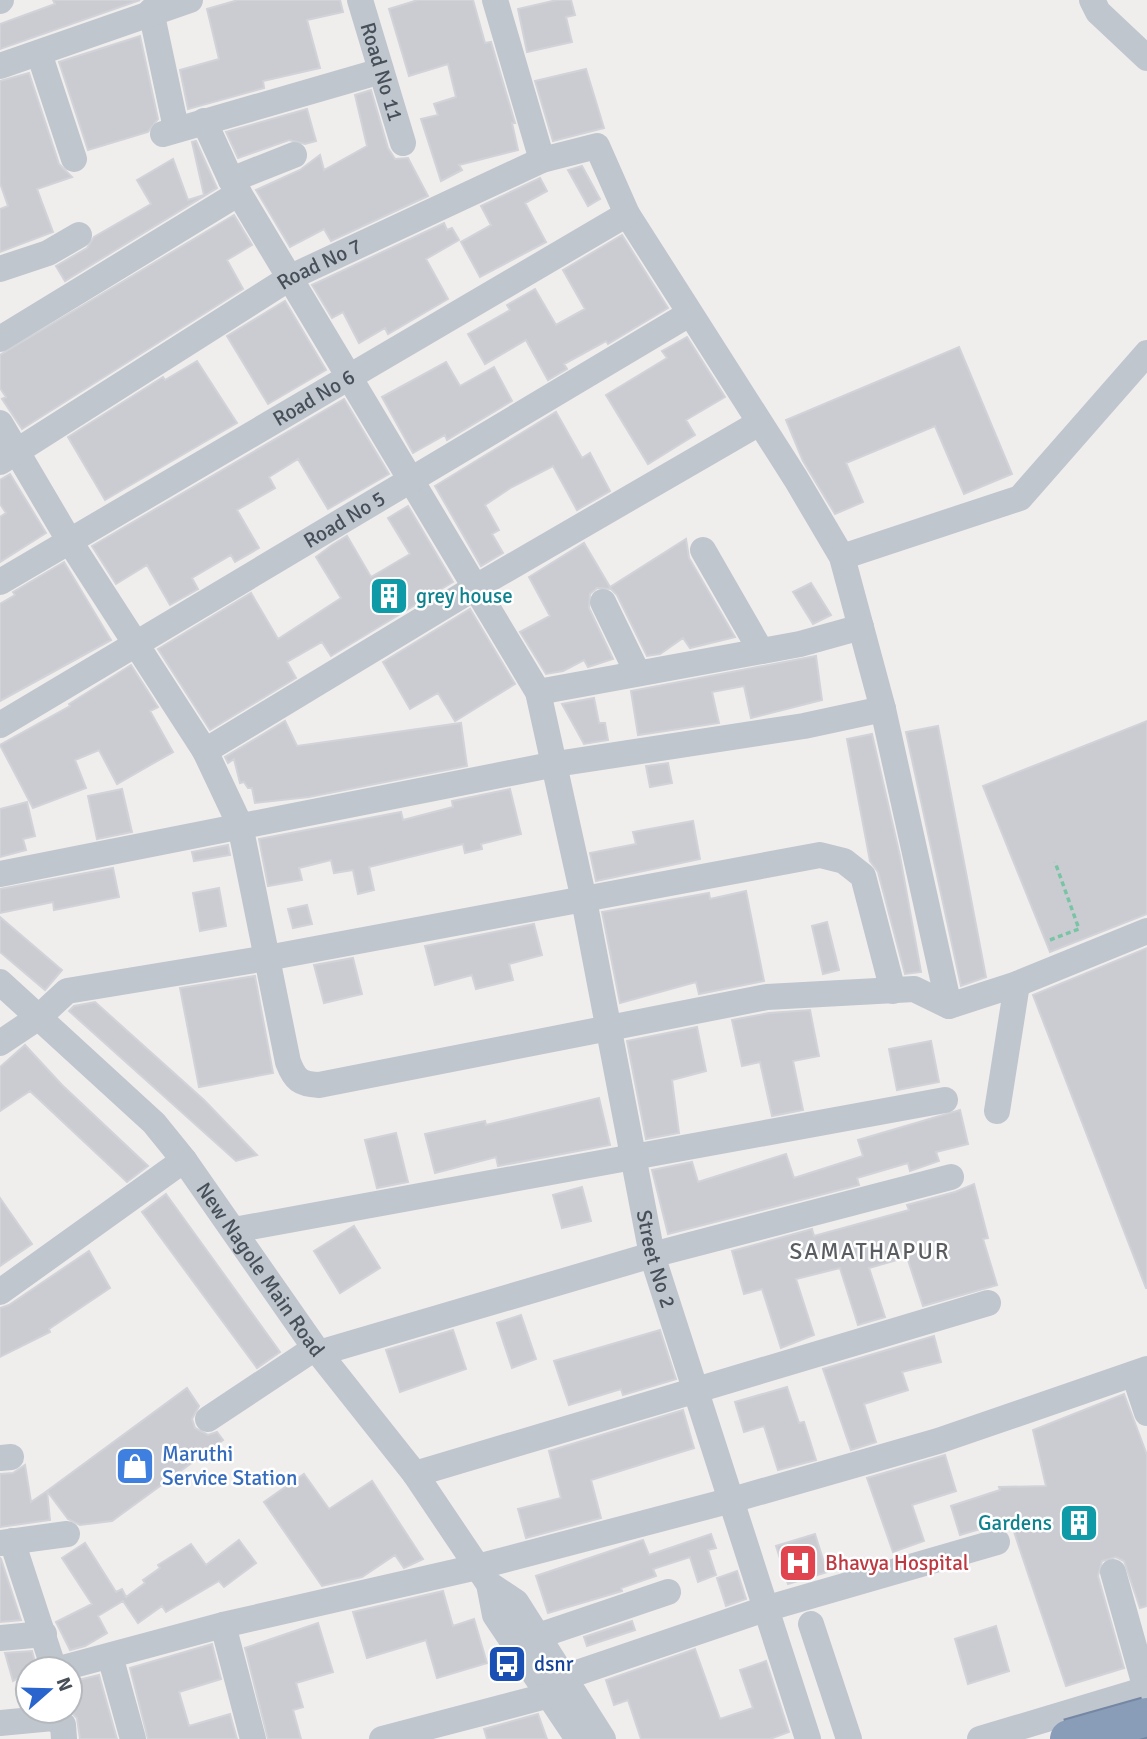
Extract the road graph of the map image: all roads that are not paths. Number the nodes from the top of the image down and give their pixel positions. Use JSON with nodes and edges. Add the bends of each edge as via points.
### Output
{"nodes":[{"id":1,"x":190,"y":0,"type":"edge"},
{"id":2,"x":360,"y":0,"type":"edge"},
{"id":3,"x":495,"y":0,"type":"edge"},
{"id":4,"x":1091,"y":0,"type":"edge"},
{"id":5,"x":151,"y":11,"type":"junction"},
{"id":6,"x":39,"y":53,"type":"junction"},
{"id":7,"x":1147,"y":58,"type":"edge"},
{"id":8,"x":1,"y":63,"type":"edge"},
{"id":9,"x":381,"y":71,"type":"junction"},
{"id":10,"x":204,"y":121,"type":"junction"},
{"id":11,"x":403,"y":144,"type":"dead end"},
{"id":12,"x":294,"y":155,"type":"dead end"},
{"id":13,"x":74,"y":159,"type":"dead end"},
{"id":14,"x":542,"y":160,"type":"junction"},
{"id":15,"x":235,"y":187,"type":"junction"},
{"id":16,"x":627,"y":214,"type":"junction"},
{"id":17,"x":79,"y":235,"type":"dead end"},
{"id":18,"x":0,"y":270,"type":"edge"},
{"id":19,"x":291,"y":277,"type":"junction"},
{"id":20,"x":689,"y":314,"type":"junction"},
{"id":21,"x":0,"y":339,"type":"edge"},
{"id":22,"x":1147,"y":351,"type":"edge"},
{"id":23,"x":1113,"y":360,"type":"dead end"},
{"id":24,"x":351,"y":377,"type":"junction"},
{"id":25,"x":0,"y":423,"type":"edge"},
{"id":26,"x":759,"y":423,"type":"junction"},
{"id":27,"x":8,"y":457,"type":"edge"},
{"id":28,"x":412,"y":479,"type":"junction"},
{"id":29,"x":70,"y":541,"type":"junction"},
{"id":30,"x":704,"y":550,"type":"dead end"},
{"id":31,"x":842,"y":557,"type":"junction"},
{"id":32,"x":0,"y":582,"type":"edge"},
{"id":33,"x":476,"y":587,"type":"junction"},
{"id":34,"x":603,"y":602,"type":"dead end"},
{"id":35,"x":861,"y":627,"type":"junction"},
{"id":36,"x":136,"y":643,"type":"junction"},
{"id":37,"x":761,"y":651,"type":"junction"},
{"id":38,"x":637,"y":672,"type":"junction"},
{"id":39,"x":538,"y":692,"type":"junction"},
{"id":40,"x":883,"y":709,"type":"junction"},
{"id":41,"x":0,"y":725,"type":"edge"},
{"id":42,"x":205,"y":751,"type":"junction"},
{"id":43,"x":556,"y":764,"type":"junction"},
{"id":44,"x":240,"y":825,"type":"junction"},
{"id":45,"x":0,"y":874,"type":"edge"},
{"id":46,"x":584,"y":900,"type":"junction"},
{"id":47,"x":1147,"y":932,"type":"edge"},
{"id":48,"x":267,"y":958,"type":"junction"},
{"id":49,"x":0,"y":982,"type":"edge"},
{"id":50,"x":1017,"y":984,"type":"junction"},
{"id":51,"x":893,"y":991,"type":"junction"},
{"id":52,"x":949,"y":1006,"type":"junction"},
{"id":53,"x":39,"y":1017,"type":"junction"},
{"id":54,"x":608,"y":1029,"type":"junction"},
{"id":55,"x":0,"y":1043,"type":"edge"},
{"id":56,"x":944,"y":1100,"type":"dead end"},
{"id":57,"x":997,"y":1111,"type":"dead end"},
{"id":58,"x":632,"y":1157,"type":"junction"},
{"id":59,"x":184,"y":1160,"type":"junction"},
{"id":60,"x":951,"y":1177,"type":"dead end"},
{"id":61,"x":234,"y":1230,"type":"junction"},
{"id":62,"x":652,"y":1255,"type":"junction"},
{"id":63,"x":0,"y":1292,"type":"edge"},
{"id":64,"x":988,"y":1303,"type":"dead end"},
{"id":65,"x":317,"y":1351,"type":"junction"},
{"id":66,"x":1140,"y":1371,"type":"edge"},
{"id":67,"x":696,"y":1391,"type":"junction"},
{"id":68,"x":1147,"y":1413,"type":"edge"},
{"id":69,"x":208,"y":1419,"type":"dead end"},
{"id":70,"x":415,"y":1474,"type":"junction"},
{"id":71,"x":732,"y":1500,"type":"junction"},
{"id":72,"x":67,"y":1534,"type":"dead end"},
{"id":73,"x":6,"y":1542,"type":"edge"},
{"id":74,"x":997,"y":1542,"type":"dead end"},
{"id":75,"x":1112,"y":1572,"type":"dead end"},
{"id":76,"x":483,"y":1576,"type":"junction"},
{"id":77,"x":668,"y":1592,"type":"dead end"},
{"id":78,"x":765,"y":1609,"type":"junction"},
{"id":79,"x":811,"y":1624,"type":"dead end"},
{"id":80,"x":223,"y":1625,"type":"junction"},
{"id":81,"x":44,"y":1634,"type":"junction"},
{"id":82,"x":538,"y":1636,"type":"junction"},
{"id":83,"x":0,"y":1638,"type":"edge"},
{"id":84,"x":51,"y":1655,"type":"edge"},
{"id":85,"x":110,"y":1656,"type":"junction"},
{"id":86,"x":84,"y":1662,"type":"edge"},
{"id":87,"x":558,"y":1686,"type":"junction"},
{"id":88,"x":1147,"y":1698,"type":"edge"},
{"id":89,"x":1110,"y":1701,"type":"junction"},
{"id":90,"x":0,"y":1723,"type":"edge"},
{"id":91,"x":65,"y":1739,"type":"edge"},
{"id":92,"x":133,"y":1739,"type":"edge"},
{"id":93,"x":253,"y":1739,"type":"edge"},
{"id":94,"x":382,"y":1739,"type":"edge"},
{"id":95,"x":578,"y":1739,"type":"edge"},
{"id":96,"x":603,"y":1739,"type":"edge"},
{"id":97,"x":808,"y":1739,"type":"edge"},
{"id":98,"x":849,"y":1739,"type":"edge"},
{"id":99,"x":980,"y":1739,"type":"edge"},
{"id":100,"x":1069,"y":1739,"type":"edge"},
{"id":101,"x":1122,"y":1739,"type":"edge"}],
"edges":[{"from":1,"to":5,"type":"street"},
{"from":2,"to":9,"type":"street","name":"Road No 11"},
{"from":3,"to":14,"type":"street"},
{"from":4,"to":7,"type":"street"},
{"from":5,"to":6,"type":"street"},
{"from":5,"to":10,"type":"street","via":[[169,131]]},
{"from":6,"to":8,"type":"street"},
{"from":6,"to":13,"type":"street"},
{"from":9,"to":10,"type":"street"},
{"from":9,"to":11,"type":"street","name":"Road No 11"},
{"from":10,"to":15,"type":"street","name":"Street No 2"},
{"from":12,"to":15,"type":"street"},
{"from":14,"to":16,"type":"street","name":"Road No 7","via":[[597,146]]},
{"from":14,"to":19,"type":"street","name":"Road No 7"},
{"from":15,"to":19,"type":"street","name":"Street No 2"},
{"from":15,"to":21,"type":"street"},
{"from":16,"to":20,"type":"street"},
{"from":16,"to":24,"type":"street","name":"Road No 6"},
{"from":17,"to":18,"type":"street","via":[[48,253]]},
{"from":19,"to":24,"type":"street","name":"Street No 2"},
{"from":19,"to":27,"type":"street","name":"Road No 7"},
{"from":20,"to":26,"type":"street"},
{"from":20,"to":28,"type":"street","name":"Road No 5"},
{"from":22,"to":23,"type":"street"},
{"from":22,"to":31,"type":"street","via":[[1020,498]]},
{"from":24,"to":28,"type":"street","name":"Street No 2"},
{"from":24,"to":29,"type":"street","name":"Road No 6"},
{"from":25,"to":27,"type":"street"},
{"from":26,"to":31,"type":"street"},
{"from":26,"to":33,"type":"street"},
{"from":27,"to":29,"type":"street"},
{"from":28,"to":33,"type":"street","name":"Street No 2"},
{"from":28,"to":36,"type":"street","name":"Road No 5"},
{"from":29,"to":32,"type":"street","name":"Road No 6"},
{"from":29,"to":36,"type":"street"},
{"from":30,"to":37,"type":"street"},
{"from":31,"to":35,"type":"street"},
{"from":33,"to":39,"type":"street","name":"Street No 2"},
{"from":33,"to":42,"type":"street"},
{"from":34,"to":38,"type":"street"},
{"from":35,"to":37,"type":"street"},
{"from":35,"to":40,"type":"street"},
{"from":36,"to":41,"type":"street","name":"Road No 5"},
{"from":36,"to":42,"type":"street"},
{"from":37,"to":38,"type":"street"},
{"from":38,"to":39,"type":"street"},
{"from":39,"to":43,"type":"street","name":"Street No 2"},
{"from":40,"to":43,"type":"street","via":[[804,726]]},
{"from":40,"to":52,"type":"street"},
{"from":42,"to":44,"type":"street"},
{"from":43,"to":44,"type":"street"},
{"from":43,"to":46,"type":"street","name":"Street No 2"},
{"from":44,"to":45,"type":"street"},
{"from":44,"to":48,"type":"street"},
{"from":46,"to":48,"type":"street"},
{"from":46,"to":51,"type":"street","via":[[820,855],[844,861],[863,876]]},
{"from":46,"to":54,"type":"street","name":"Street No 2"},
{"from":47,"to":50,"type":"street"},
{"from":48,"to":53,"type":"street","via":[[67,991]]},
{"from":48,"to":54,"type":"street","via":[[288,1062],[295,1079],[303,1084],[319,1085]]},
{"from":49,"to":53,"type":"street","name":"New Nagole Main Road"},
{"from":50,"to":52,"type":"street"},
{"from":50,"to":57,"type":"street"},
{"from":51,"to":52,"type":"street","via":[[914,989]]},
{"from":51,"to":54,"type":"street","via":[[766,997]]},
{"from":53,"to":55,"type":"street"},
{"from":53,"to":59,"type":"street","name":"New Nagole Main Road","via":[[154,1123]]},
{"from":54,"to":58,"type":"street","name":"Street No 2"},
{"from":56,"to":58,"type":"street"},
{"from":58,"to":61,"type":"street"},
{"from":58,"to":62,"type":"street","name":"Street No 2"},
{"from":59,"to":61,"type":"street","name":"New Nagole Main Road"},
{"from":59,"to":63,"type":"street"},
{"from":60,"to":62,"type":"street"},
{"from":61,"to":65,"type":"street","name":"New Nagole Main Road"},
{"from":62,"to":65,"type":"street"},
{"from":62,"to":67,"type":"street","name":"Street No 2"},
{"from":64,"to":67,"type":"street"},
{"from":65,"to":69,"type":"street"},
{"from":65,"to":70,"type":"street","name":"New Nagole Main Road"},
{"from":66,"to":68,"type":"street"},
{"from":66,"to":71,"type":"street","via":[[938,1441]]},
{"from":67,"to":70,"type":"street"},
{"from":67,"to":71,"type":"street","name":"Street No 2"},
{"from":70,"to":76,"type":"street","name":"New Nagole Main Road"},
{"from":71,"to":76,"type":"street"},
{"from":71,"to":78,"type":"street","name":"Street No 2"},
{"from":72,"to":73,"type":"street"},
{"from":73,"to":81,"type":"street"},
{"from":74,"to":78,"type":"street"},
{"from":75,"to":88,"type":"street"},
{"from":76,"to":80,"type":"street"},
{"from":76,"to":82,"type":"street","name":"New Nagole Main Road","via":[[516,1602]]},
{"from":76,"to":87,"type":"street","name":"New Nagole Main Road","via":[[495,1615]]},
{"from":77,"to":82,"type":"street"},
{"from":78,"to":87,"type":"street"},
{"from":78,"to":97,"type":"street","name":"Street No 2"},
{"from":79,"to":98,"type":"street"},
{"from":80,"to":85,"type":"street"},
{"from":80,"to":93,"type":"street"},
{"from":81,"to":83,"type":"street"},
{"from":81,"to":84,"type":"street"},
{"from":82,"to":87,"type":"street","name":"New Nagole Main Road"},
{"from":85,"to":86,"type":"street"},
{"from":85,"to":92,"type":"street"},
{"from":87,"to":94,"type":"street"},
{"from":87,"to":95,"type":"street","name":"New Nagole Main Road"},
{"from":87,"to":96,"type":"street","name":"New Nagole Main Road"},
{"from":88,"to":89,"type":"street"},
{"from":88,"to":100,"type":"highway","bridge":true},
{"from":89,"to":99,"type":"street"},
{"from":89,"to":101,"type":"street"},
{"from":90,"to":91,"type":"street","via":[[52,1718],[63,1725]]}]}
